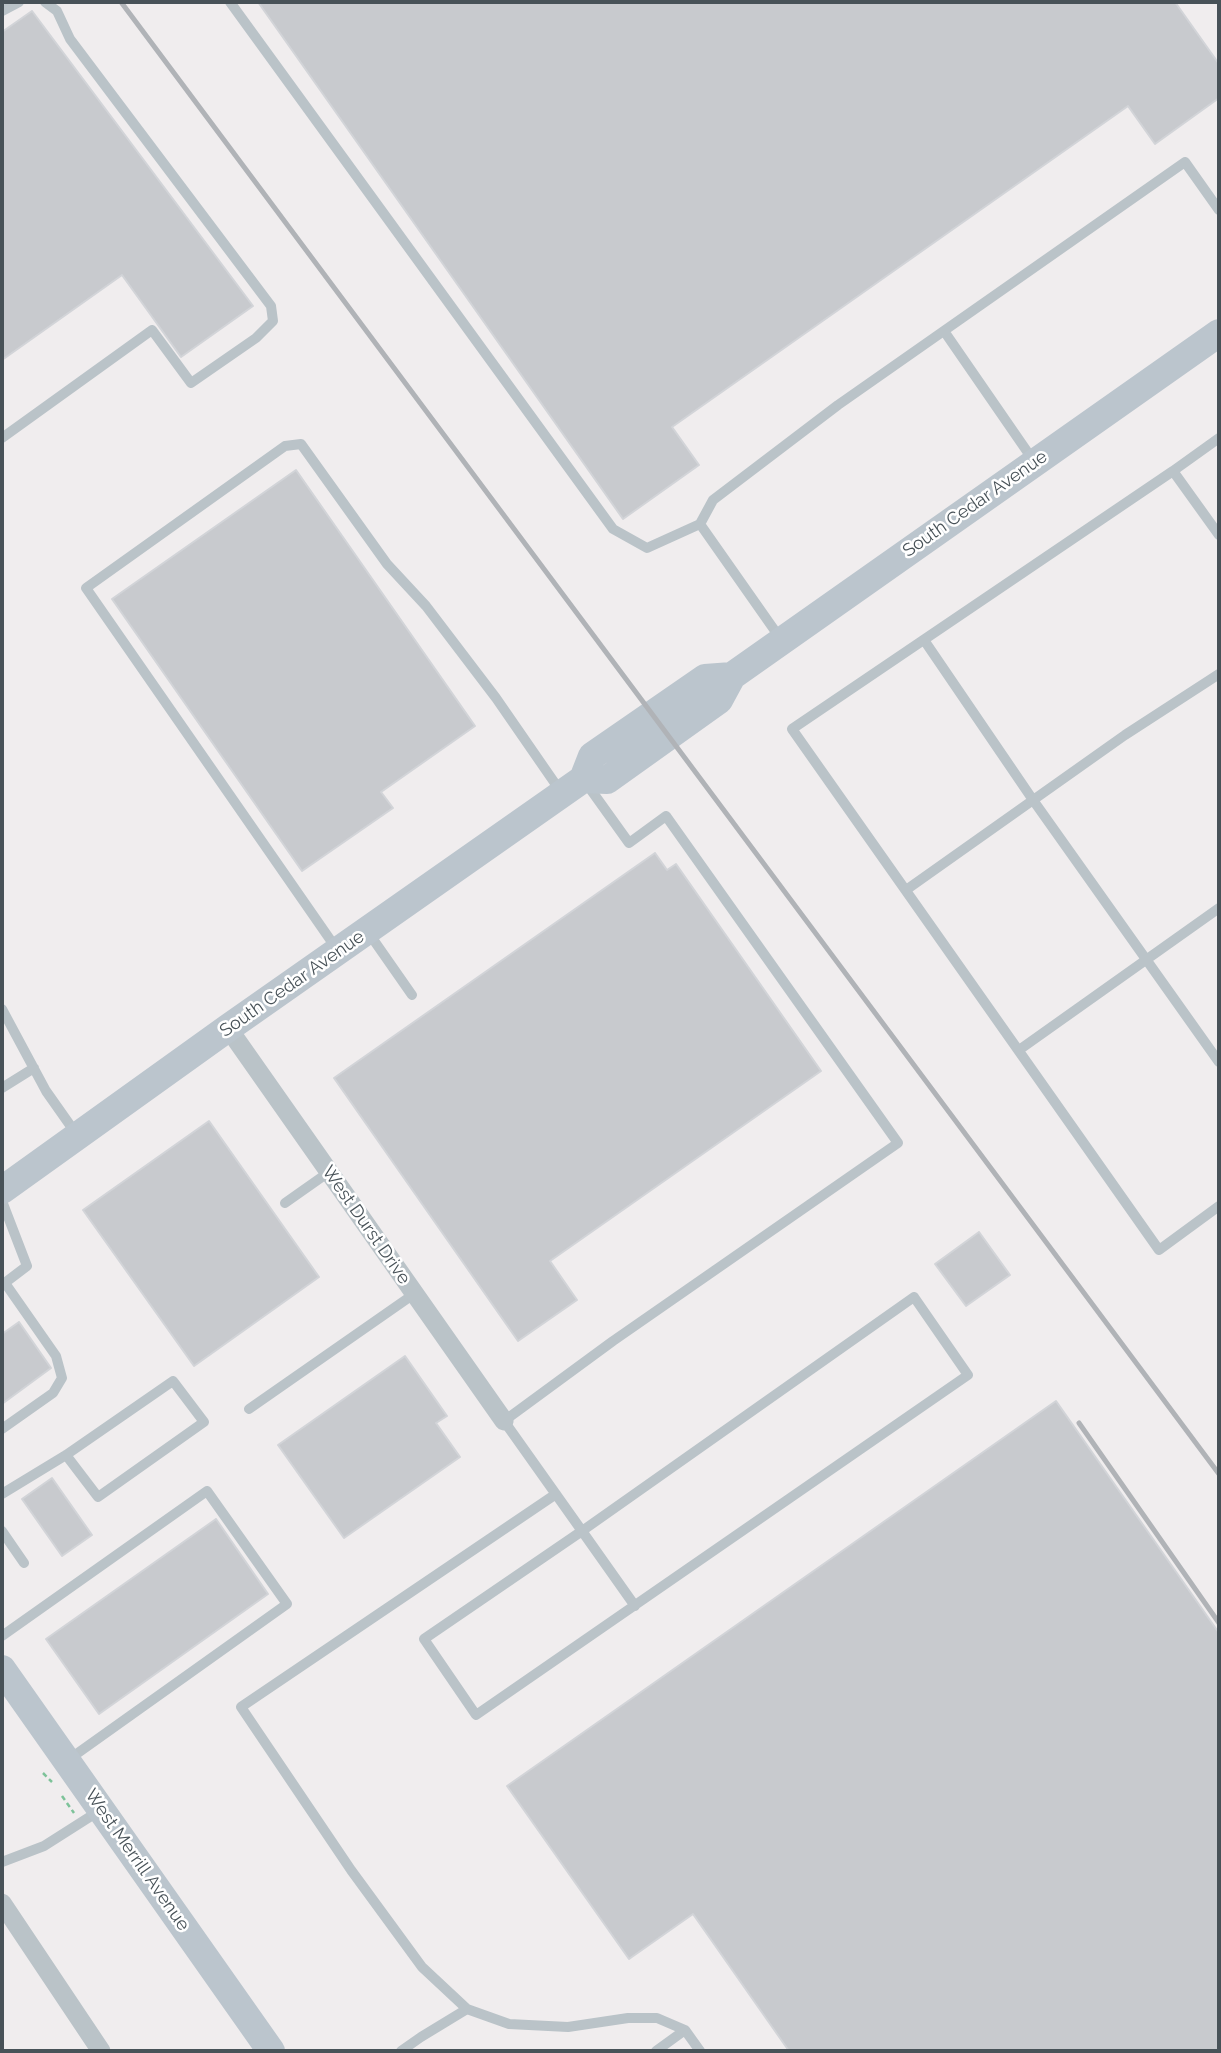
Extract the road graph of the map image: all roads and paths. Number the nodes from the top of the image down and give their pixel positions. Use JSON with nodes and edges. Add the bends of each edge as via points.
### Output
{"nodes":[{"id":1,"x":19,"y":2,"type":"edge"},
{"id":2,"x":45,"y":2,"type":"edge"},
{"id":3,"x":230,"y":2,"type":"edge"},
{"id":4,"x":2,"y":11,"type":"edge"},
{"id":5,"x":1219,"y":209,"type":"edge"},
{"id":6,"x":944,"y":331,"type":"junction"},
{"id":7,"x":1219,"y":333,"type":"edge"},
{"id":8,"x":2,"y":438,"type":"edge"},
{"id":9,"x":1219,"y":438,"type":"edge"},
{"id":10,"x":1035,"y":462,"type":"junction"},
{"id":11,"x":1173,"y":471,"type":"junction"},
{"id":12,"x":700,"y":524,"type":"junction"},
{"id":13,"x":1219,"y":535,"type":"edge"},
{"id":14,"x":782,"y":640,"type":"junction"},
{"id":15,"x":924,"y":640,"type":"junction"},
{"id":16,"x":1219,"y":674,"type":"edge"},
{"id":17,"x":573,"y":787,"type":"junction"},
{"id":18,"x":1033,"y":800,"type":"junction"},
{"id":19,"x":906,"y":890,"type":"junction"},
{"id":20,"x":1219,"y":908,"type":"edge"},
{"id":21,"x":367,"y":932,"type":"junction"},
{"id":22,"x":338,"y":952,"type":"junction"},
{"id":23,"x":1147,"y":960,"type":"junction"},
{"id":24,"x":412,"y":995,"type":"dead end"},
{"id":25,"x":2,"y":1009,"type":"edge"},
{"id":26,"x":228,"y":1028,"type":"junction"},
{"id":27,"x":1019,"y":1051,"type":"junction"},
{"id":28,"x":1219,"y":1062,"type":"edge"},
{"id":29,"x":34,"y":1068,"type":"junction"},
{"id":30,"x":2,"y":1088,"type":"edge"},
{"id":31,"x":78,"y":1135,"type":"junction"},
{"id":32,"x":330,"y":1172,"type":"junction"},
{"id":33,"x":2,"y":1190,"type":"edge"},
{"id":34,"x":2,"y":1201,"type":"edge"},
{"id":35,"x":285,"y":1202,"type":"dead end"},
{"id":36,"x":1219,"y":1206,"type":"edge"},
{"id":37,"x":3,"y":1284,"type":"edge"},
{"id":38,"x":414,"y":1294,"type":"junction"},
{"id":39,"x":249,"y":1409,"type":"dead end"},
{"id":40,"x":505,"y":1421,"type":"junction"},
{"id":41,"x":2,"y":1429,"type":"edge"},
{"id":42,"x":66,"y":1455,"type":"junction"},
{"id":43,"x":2,"y":1494,"type":"edge"},
{"id":44,"x":556,"y":1494,"type":"junction"},
{"id":45,"x":2,"y":1531,"type":"edge"},
{"id":46,"x":582,"y":1531,"type":"junction"},
{"id":47,"x":24,"y":1563,"type":"dead end"},
{"id":48,"x":635,"y":1606,"type":"junction"},
{"id":49,"x":2,"y":1636,"type":"edge"},
{"id":50,"x":3,"y":1673,"type":"edge"},
{"id":51,"x":55,"y":1767,"type":"junction"},
{"id":52,"x":91,"y":1816,"type":"junction"},
{"id":53,"x":2,"y":1862,"type":"edge"},
{"id":54,"x":2,"y":1903,"type":"edge"},
{"id":55,"x":467,"y":2009,"type":"junction"},
{"id":56,"x":685,"y":2030,"type":"junction"},
{"id":57,"x":101,"y":2051,"type":"edge"},
{"id":58,"x":271,"y":2051,"type":"edge"},
{"id":59,"x":401,"y":2051,"type":"edge"},
{"id":60,"x":656,"y":2051,"type":"edge"},
{"id":61,"x":700,"y":2051,"type":"edge"}],
"edges":[{"from":1,"to":4,"type":"lane"},
{"from":2,"to":8,"type":"lane","via":[[57,12],[70,39],[271,306],[273,321],[191,383],[152,330]]},
{"from":3,"to":12,"type":"lane","via":[[613,529],[648,548]]},
{"from":5,"to":6,"type":"lane","via":[[1185,162]]},
{"from":6,"to":10,"type":"lane"},
{"from":6,"to":12,"type":"lane","via":[[713,499]]},
{"from":7,"to":10,"type":"main road","name":"South Cedar Avenue"},
{"from":9,"to":11,"type":"lane"},
{"from":10,"to":14,"type":"main road","name":"South Cedar Avenue"},
{"from":11,"to":13,"type":"lane"},
{"from":11,"to":15,"type":"lane"},
{"from":12,"to":14,"type":"lane"},
{"from":14,"to":17,"type":"main road","name":"South Cedar Avenue","via":[[732,676],[719,700],[607,780]]},
{"from":15,"to":18,"type":"lane"},
{"from":15,"to":19,"type":"lane","via":[[792,729]]},
{"from":16,"to":18,"type":"lane"},
{"from":17,"to":21,"type":"main road","name":"South Cedar Avenue"},
{"from":17,"to":22,"type":"lane","via":[[387,564],[301,444],[285,446],[86,588]]},
{"from":17,"to":40,"type":"lane","via":[[629,843],[666,816],[898,1143]]},
{"from":18,"to":19,"type":"lane"},
{"from":18,"to":23,"type":"lane"},
{"from":19,"to":27,"type":"lane"},
{"from":20,"to":23,"type":"lane"},
{"from":21,"to":22,"type":"main road","name":"South Cedar Avenue"},
{"from":21,"to":24,"type":"lane"},
{"from":22,"to":26,"type":"main road","name":"South Cedar Avenue"},
{"from":23,"to":27,"type":"lane"},
{"from":23,"to":28,"type":"lane"},
{"from":25,"to":29,"type":"lane"},
{"from":26,"to":31,"type":"main road","name":"South Cedar Avenue"},
{"from":26,"to":32,"type":"street","name":"West Durst Drive"},
{"from":27,"to":36,"type":"lane","via":[[1159,1250]]},
{"from":29,"to":30,"type":"lane"},
{"from":29,"to":31,"type":"lane"},
{"from":31,"to":33,"type":"main road","name":"South Cedar Avenue"},
{"from":32,"to":35,"type":"lane"},
{"from":32,"to":38,"type":"street","name":"West Durst Drive"},
{"from":34,"to":37,"type":"lane","via":[[27,1266]]},
{"from":37,"to":41,"type":"lane","via":[[56,1356],[62,1378],[53,1393]]},
{"from":38,"to":39,"type":"lane"},
{"from":38,"to":40,"type":"street","name":"West Durst Drive"},
{"from":40,"to":44,"type":"lane"},
{"from":42,"to":42,"type":"lane","via":[[173,1381],[204,1422],[98,1497]]},
{"from":42,"to":43,"type":"lane"},
{"from":44,"to":46,"type":"lane"},
{"from":44,"to":55,"type":"lane","via":[[241,1707],[422,1968]]},
{"from":45,"to":47,"type":"lane"},
{"from":46,"to":48,"type":"lane"},
{"from":46,"to":48,"type":"lane","via":[[424,1639],[476,1715]]},
{"from":46,"to":48,"type":"lane","via":[[914,1297],[968,1375]]},
{"from":49,"to":51,"type":"lane","via":[[207,1491],[288,1604]]},
{"from":50,"to":51,"type":"main road","name":"West Merrill Avenue"},
{"from":51,"to":52,"type":"main road","name":"West Merrill Avenue"},
{"from":51,"to":52,"type":"path","via":[[51,1780]]},
{"from":52,"to":53,"type":"lane","via":[[44,1846]]},
{"from":52,"to":58,"type":"main road","name":"West Merrill Avenue"},
{"from":54,"to":57,"type":"street"},
{"from":55,"to":56,"type":"lane","via":[[509,2024],[568,2027],[657,2018]]},
{"from":55,"to":59,"type":"lane"},
{"from":56,"to":60,"type":"lane"},
{"from":56,"to":61,"type":"lane"}]}
